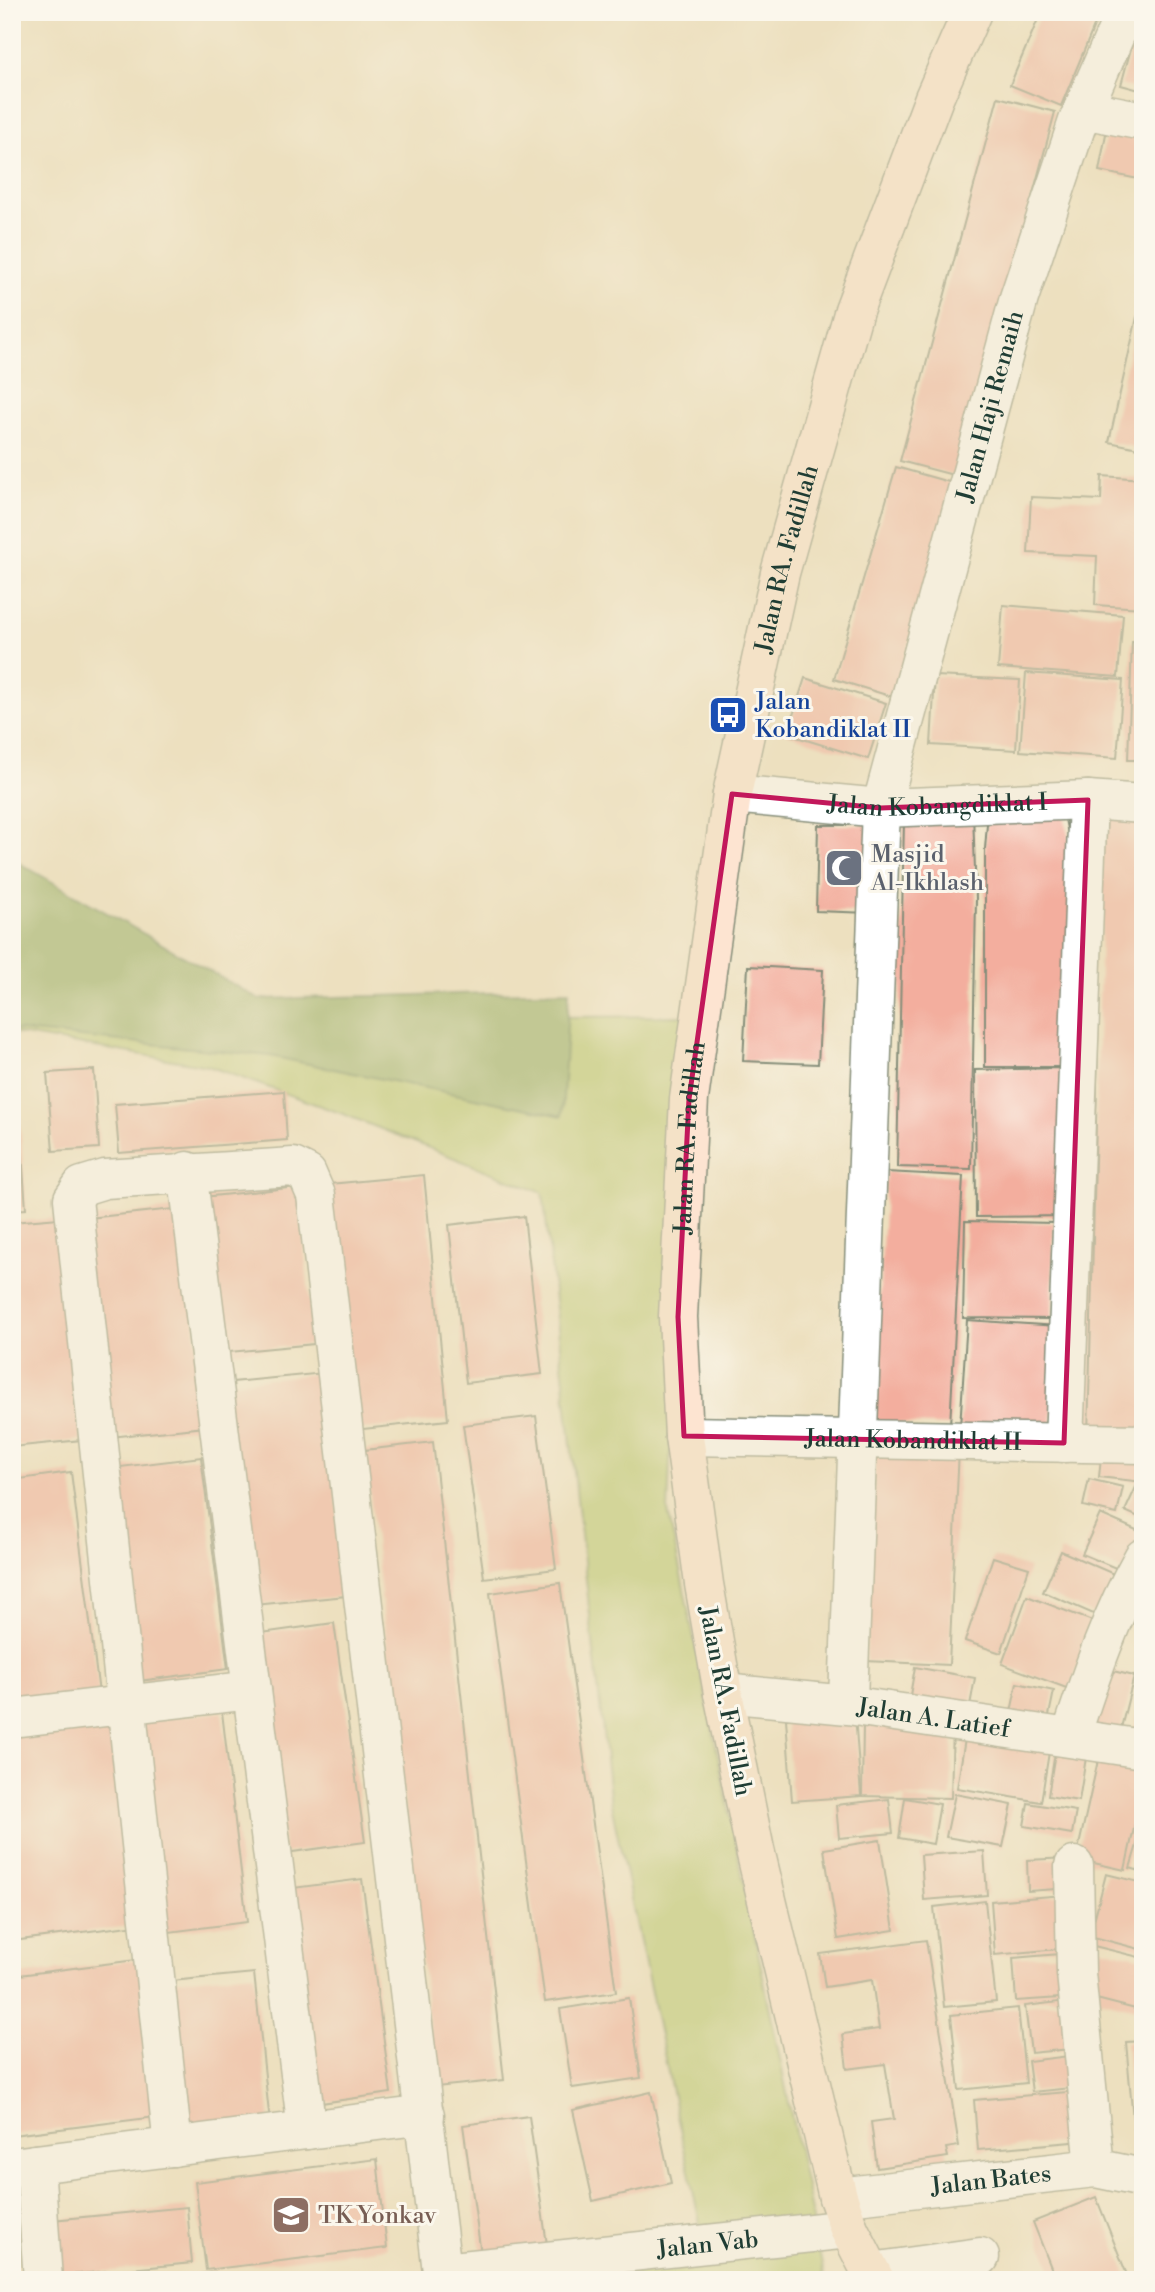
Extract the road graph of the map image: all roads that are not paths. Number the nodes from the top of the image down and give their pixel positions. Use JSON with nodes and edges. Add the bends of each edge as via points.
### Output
{"nodes":[{"id":1,"x":972,"y":12,"type":"edge"},
{"id":2,"x":1125,"y":12,"type":"edge"},
{"id":3,"x":1083,"y":109,"type":"junction"},
{"id":4,"x":1143,"y":121,"type":"edge"},
{"id":5,"x":732,"y":794,"type":"junction"},
{"id":6,"x":1088,"y":800,"type":"junction"},
{"id":7,"x":1143,"y":804,"type":"edge"},
{"id":8,"x":881,"y":808,"type":"junction"},
{"id":9,"x":187,"y":1171,"type":"junction"},
{"id":10,"x":684,"y":1436,"type":"junction"},
{"id":11,"x":858,"y":1441,"type":"junction"},
{"id":12,"x":1064,"y":1443,"type":"junction"},
{"id":13,"x":1143,"y":1444,"type":"edge"},
{"id":14,"x":1143,"y":1558,"type":"edge"},
{"id":15,"x":252,"y":1690,"type":"junction"},
{"id":16,"x":723,"y":1693,"type":"junction"},
{"id":17,"x":848,"y":1700,"type":"dead end"},
{"id":18,"x":127,"y":1703,"type":"junction"},
{"id":19,"x":12,"y":1718,"type":"edge"},
{"id":20,"x":1071,"y":1737,"type":"junction"},
{"id":21,"x":1143,"y":1749,"type":"edge"},
{"id":22,"x":1074,"y":1866,"type":"dead end"},
{"id":23,"x":425,"y":2115,"type":"junction"},
{"id":24,"x":307,"y":2130,"type":"junction"},
{"id":25,"x":173,"y":2147,"type":"junction"},
{"id":26,"x":23,"y":2166,"type":"edge"},
{"id":27,"x":1095,"y":2168,"type":"junction"},
{"id":28,"x":1143,"y":2178,"type":"edge"},
{"id":29,"x":843,"y":2213,"type":"junction"},
{"id":30,"x":980,"y":2257,"type":"dead end"},
{"id":31,"x":443,"y":2276,"type":"edge"},
{"id":32,"x":873,"y":2276,"type":"edge"},
{"id":33,"x":43,"y":2280,"type":"edge"}],
"edges":[{"from":1,"to":5,"type":"main road","name":"Jalan RA. Fadillah","via":[[853,310],[780,573]]},
{"from":2,"to":3,"type":"street","name":"Jalan Haji Remaih"},
{"from":3,"to":4,"type":"street"},
{"from":3,"to":8,"type":"street","name":"Jalan Haji Remaih","via":[[1019,298]]},
{"from":5,"to":8,"type":"street","name":"Jalan Kobangdiklat I"},
{"from":5,"to":10,"type":"main road","name":"Jalan RA. Fadillah","via":[[689,1098],[678,1317]]},
{"from":6,"to":7,"type":"street","name":"Jalan Kobangdiklat I"},
{"from":6,"to":8,"type":"street","name":"Jalan Kobangdiklat I"},
{"from":6,"to":12,"type":"street"},
{"from":8,"to":11,"type":"street","name":"Jalan Haji Remaih"},
{"from":9,"to":15,"type":"street"},
{"from":9,"to":18,"type":"street","via":[[95,1181],[78,1189],[73,1199]]},
{"from":9,"to":23,"type":"street","via":[[293,1167],[307,1174],[316,1195]]},
{"from":10,"to":11,"type":"street","name":"Jalan Kobandiklat II"},
{"from":10,"to":16,"type":"main road","name":"Jalan RA. Fadillah"},
{"from":11,"to":12,"type":"street","name":"Jalan Kobandiklat II"},
{"from":11,"to":17,"type":"street","name":"Jalan Haji Remaih"},
{"from":12,"to":13,"type":"street","name":"Jalan Kobandiklat II"},
{"from":14,"to":20,"type":"street","via":[[1101,1643]]},
{"from":15,"to":18,"type":"street"},
{"from":15,"to":24,"type":"street"},
{"from":16,"to":20,"type":"street","name":"Jalan A. Latief","via":[[848,1705]]},
{"from":16,"to":29,"type":"main road","name":"Jalan RA. Fadillah","via":[[755,1850]]},
{"from":18,"to":19,"type":"street"},
{"from":18,"to":25,"type":"street"},
{"from":20,"to":21,"type":"street","name":"Jalan A. Latief"},
{"from":22,"to":27,"type":"street","via":[[1076,1973]]},
{"from":23,"to":24,"type":"street"},
{"from":23,"to":31,"type":"street"},
{"from":24,"to":25,"type":"street"},
{"from":25,"to":26,"type":"street"},
{"from":26,"to":33,"type":"street"},
{"from":27,"to":28,"type":"street","name":"Jalan Bates"},
{"from":27,"to":29,"type":"street","name":"Jalan Bates"},
{"from":29,"to":31,"type":"street","name":"Jalan Vab"},
{"from":29,"to":32,"type":"main road","name":"Jalan RA. Fadillah"},
{"from":30,"to":32,"type":"street"}]}
